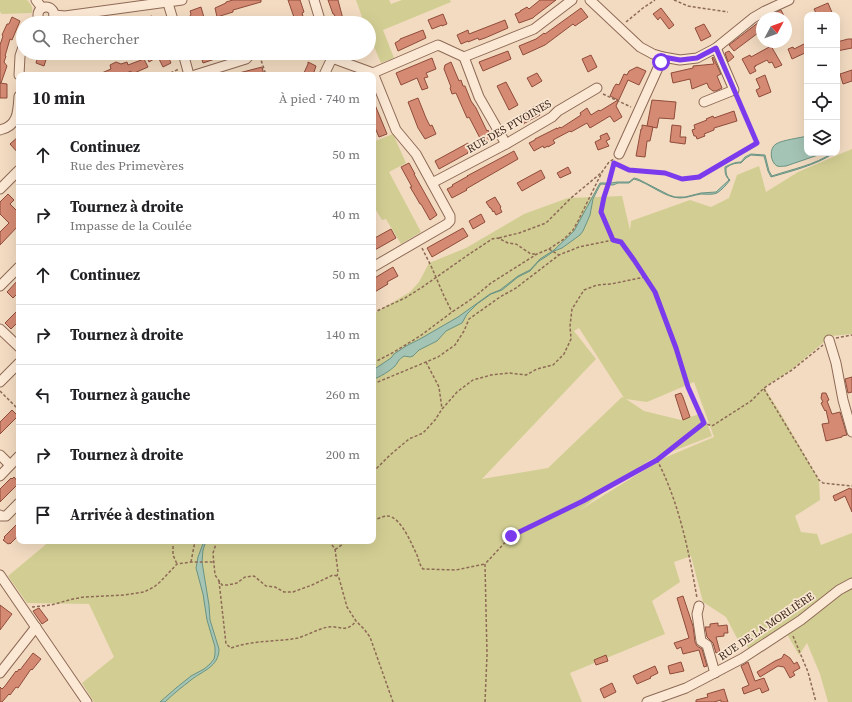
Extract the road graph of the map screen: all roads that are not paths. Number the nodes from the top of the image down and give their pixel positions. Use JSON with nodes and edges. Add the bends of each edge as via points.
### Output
{"nodes":[{"id":1,"x":36,"y":0,"type":"edge"},
{"id":2,"x":182,"y":0,"type":"edge"},
{"id":3,"x":314,"y":0,"type":"edge"},
{"id":4,"x":572,"y":0,"type":"edge"},
{"id":5,"x":590,"y":0,"type":"edge"},
{"id":6,"x":789,"y":0,"type":"edge"},
{"id":7,"x":167,"y":1,"type":"edge"},
{"id":8,"x":42,"y":8,"type":"junction"},
{"id":9,"x":54,"y":15,"type":"joint"},
{"id":10,"x":38,"y":16,"type":"edge"},
{"id":11,"x":172,"y":16,"type":"edge"},
{"id":12,"x":319,"y":16,"type":"edge"},
{"id":13,"x":716,"y":48,"type":"junction"},
{"id":14,"x":464,"y":57,"type":"junction"},
{"id":15,"x":663,"y":57,"type":"junction"},
{"id":16,"x":20,"y":60,"type":"edge"},
{"id":17,"x":185,"y":60,"type":"edge"},
{"id":18,"x":240,"y":60,"type":"edge"},
{"id":19,"x":329,"y":60,"type":"edge"},
{"id":20,"x":343,"y":60,"type":"edge"},
{"id":21,"x":19,"y":72,"type":"edge"},
{"id":22,"x":188,"y":72,"type":"edge"},
{"id":23,"x":204,"y":72,"type":"edge"},
{"id":24,"x":325,"y":72,"type":"edge"},
{"id":25,"x":371,"y":72,"type":"edge"},
{"id":26,"x":375,"y":72,"type":"edge"},
{"id":27,"x":376,"y":80,"type":"edge"},
{"id":28,"x":596,"y":89,"type":"road end"},
{"id":29,"x":704,"y":102,"type":"dead end"},
{"id":30,"x":16,"y":117,"type":"edge"},
{"id":31,"x":0,"y":130,"type":"edge"},
{"id":32,"x":506,"y":144,"type":"junction"},
{"id":33,"x":618,"y":156,"type":"road end"},
{"id":34,"x":16,"y":173,"type":"edge"},
{"id":35,"x":432,"y":183,"type":"junction"},
{"id":36,"x":0,"y":189,"type":"edge"},
{"id":37,"x":376,"y":265,"type":"edge"},
{"id":38,"x":16,"y":270,"type":"edge"},
{"id":39,"x":0,"y":286,"type":"edge"},
{"id":40,"x":0,"y":329,"type":"edge"},
{"id":41,"x":830,"y":340,"type":"road end"},
{"id":42,"x":16,"y":344,"type":"edge"},
{"id":43,"x":16,"y":365,"type":"edge"},
{"id":44,"x":0,"y":382,"type":"edge"},
{"id":45,"x":852,"y":432,"type":"edge"},
{"id":46,"x":0,"y":455,"type":"edge"},
{"id":47,"x":16,"y":459,"type":"edge"},
{"id":48,"x":10,"y":465,"type":"junction"},
{"id":49,"x":0,"y":476,"type":"edge"},
{"id":50,"x":16,"y":506,"type":"edge"},
{"id":51,"x":0,"y":515,"type":"edge"},
{"id":52,"x":0,"y":575,"type":"edge"},
{"id":53,"x":852,"y":583,"type":"edge"},
{"id":54,"x":698,"y":606,"type":"road end"},
{"id":55,"x":36,"y":627,"type":"junction"},
{"id":56,"x":0,"y":673,"type":"edge"},
{"id":57,"x":715,"y":673,"type":"junction"},
{"id":58,"x":88,"y":702,"type":"edge"},
{"id":59,"x":647,"y":702,"type":"edge"}],
"edges":[{"from":1,"to":8,"type":"street"},
{"from":2,"to":7,"type":"street"},
{"from":3,"to":12,"type":"street"},
{"from":4,"to":14,"type":"street","via":[[534,29]]},
{"from":5,"to":15,"type":"street","via":[[640,47]]},
{"from":6,"to":13,"type":"street","via":[[753,18]]},
{"from":7,"to":9,"type":"street","via":[[64,16]]},
{"from":7,"to":11,"type":"street"},
{"from":8,"to":9,"type":"street","via":[[49,7]]},
{"from":8,"to":10,"type":"street"},
{"from":13,"to":15,"type":"street","via":[[697,58],[680,60]]},
{"from":13,"to":29,"type":"street","via":[[734,90]]},
{"from":14,"to":26,"type":"street","via":[[438,45]]},
{"from":14,"to":32,"type":"street","via":[[479,97]]},
{"from":15,"to":33,"type":"street"},
{"from":16,"to":21,"type":"street"},
{"from":17,"to":22,"type":"street"},
{"from":18,"to":23,"type":"street"},
{"from":19,"to":24,"type":"street"},
{"from":20,"to":25,"type":"street"},
{"from":27,"to":35,"type":"street","via":[[396,130],[416,154]]},
{"from":28,"to":32,"type":"street","name":"RUE DES PIVOINES"},
{"from":30,"to":31,"type":"street","via":[[10,126]]},
{"from":32,"to":35,"type":"street","name":"RUE DES PIVOINES"},
{"from":34,"to":36,"type":"street"},
{"from":35,"to":37,"type":"street","via":[[450,216],[450,221]]},
{"from":38,"to":39,"type":"street"},
{"from":40,"to":42,"type":"street"},
{"from":41,"to":45,"type":"street"},
{"from":43,"to":44,"type":"street"},
{"from":46,"to":48,"type":"street"},
{"from":47,"to":48,"type":"street"},
{"from":48,"to":49,"type":"street"},
{"from":50,"to":51,"type":"street","via":[[6,516]]},
{"from":52,"to":55,"type":"street"},
{"from":53,"to":57,"type":"street","name":"RUE DE LA MORLIÈRE","via":[[743,658]]},
{"from":54,"to":57,"type":"street","via":[[701,641],[707,646]]},
{"from":55,"to":56,"type":"street"},
{"from":55,"to":58,"type":"street"},
{"from":57,"to":59,"type":"street","name":"RUE DE LA MORLIÈRE","via":[[686,688]]}]}
